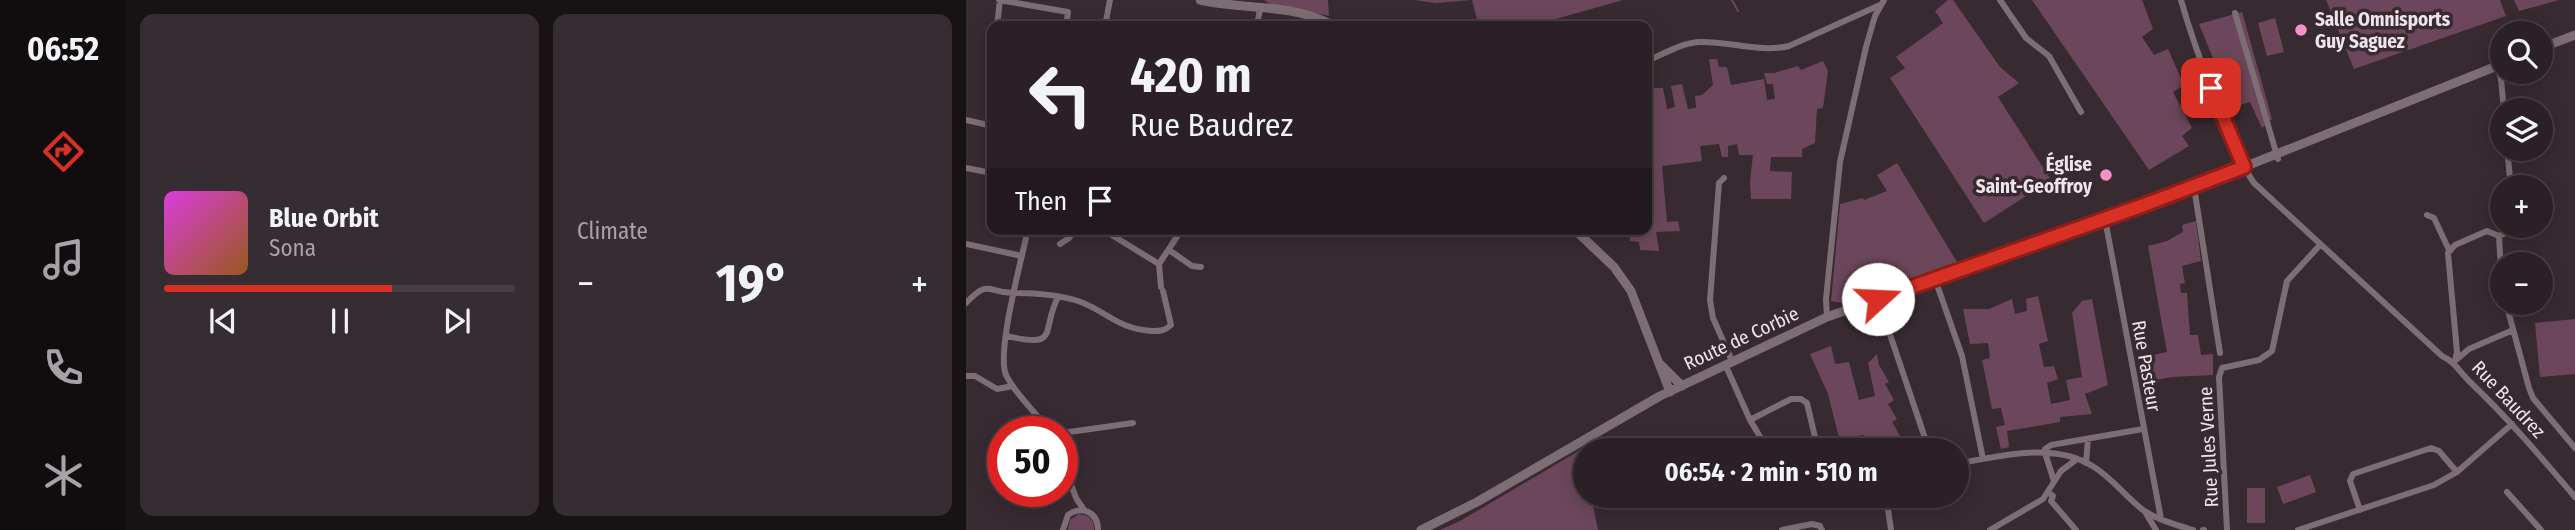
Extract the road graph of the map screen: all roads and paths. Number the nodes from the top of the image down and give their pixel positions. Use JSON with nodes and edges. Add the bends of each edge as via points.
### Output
{"nodes":[{"id":1,"x":999,"y":0,"type":"edge"},
{"id":2,"x":1110,"y":0,"type":"edge"},
{"id":3,"x":1200,"y":0,"type":"edge"},
{"id":4,"x":2000,"y":0,"type":"edge"},
{"id":5,"x":2181,"y":0,"type":"edge"},
{"id":6,"x":1882,"y":3,"type":"edge"},
{"id":7,"x":1260,"y":9,"type":"junction"},
{"id":8,"x":2235,"y":13,"type":"dead end"},
{"id":9,"x":997,"y":21,"type":"edge"},
{"id":10,"x":1067,"y":21,"type":"edge"},
{"id":11,"x":1106,"y":21,"type":"edge"},
{"id":12,"x":1258,"y":21,"type":"edge"},
{"id":13,"x":1324,"y":21,"type":"edge"},
{"id":14,"x":2575,"y":35,"type":"edge"},
{"id":15,"x":2553,"y":43,"type":"edge"},
{"id":16,"x":1652,"y":59,"type":"edge"},
{"id":17,"x":2490,"y":69,"type":"edge"},
{"id":18,"x":2081,"y":112,"type":"dead end"},
{"id":19,"x":966,"y":122,"type":"edge"},
{"id":20,"x":987,"y":124,"type":"edge"},
{"id":21,"x":2277,"y":156,"type":"junction"},
{"id":22,"x":2244,"y":167,"type":"junction"},
{"id":23,"x":966,"y":168,"type":"edge"},
{"id":24,"x":987,"y":172,"type":"edge"},
{"id":25,"x":1724,"y":178,"type":"dead end"},
{"id":26,"x":2193,"y":187,"type":"junction"},
{"id":27,"x":2427,"y":215,"type":"dead end"},
{"id":28,"x":2105,"y":219,"type":"junction"},
{"id":29,"x":2490,"y":232,"type":"edge"},
{"id":30,"x":1027,"y":235,"type":"edge"},
{"id":31,"x":1071,"y":235,"type":"edge"},
{"id":32,"x":1112,"y":235,"type":"edge"},
{"id":33,"x":1178,"y":235,"type":"edge"},
{"id":34,"x":1580,"y":235,"type":"edge"},
{"id":35,"x":966,"y":244,"type":"edge"},
{"id":36,"x":1060,"y":244,"type":"dead end"},
{"id":37,"x":2320,"y":245,"type":"junction"},
{"id":38,"x":1169,"y":250,"type":"junction"},
{"id":39,"x":2449,"y":250,"type":"junction"},
{"id":40,"x":1023,"y":256,"type":"junction"},
{"id":41,"x":1159,"y":264,"type":"junction"},
{"id":42,"x":1200,"y":267,"type":"dead end"},
{"id":43,"x":1935,"y":279,"type":"junction"},
{"id":44,"x":1015,"y":293,"type":"junction"},
{"id":45,"x":1058,"y":298,"type":"junction"},
{"id":46,"x":1878,"y":299,"type":"junction"},
{"id":47,"x":966,"y":303,"type":"edge"},
{"id":48,"x":2509,"y":315,"type":"edge"},
{"id":49,"x":1827,"y":317,"type":"junction"},
{"id":50,"x":2513,"y":330,"type":"junction"},
{"id":51,"x":1006,"y":336,"type":"junction"},
{"id":52,"x":2220,"y":353,"type":"dead end"},
{"id":53,"x":2455,"y":361,"type":"junction"},
{"id":54,"x":1659,"y":363,"type":"junction"},
{"id":55,"x":1728,"y":363,"type":"junction"},
{"id":56,"x":966,"y":376,"type":"edge"},
{"id":57,"x":1013,"y":386,"type":"junction"},
{"id":58,"x":1682,"y":386,"type":"junction"},
{"id":59,"x":1670,"y":392,"type":"junction"},
{"id":60,"x":1036,"y":416,"type":"edge"},
{"id":61,"x":1750,"y":419,"type":"junction"},
{"id":62,"x":1133,"y":423,"type":"dead end"},
{"id":63,"x":2512,"y":424,"type":"junction"},
{"id":64,"x":2143,"y":429,"type":"junction"},
{"id":65,"x":1078,"y":431,"type":"edge"},
{"id":66,"x":1761,"y":438,"type":"edge"},
{"id":67,"x":1815,"y":438,"type":"edge"},
{"id":68,"x":1925,"y":438,"type":"edge"},
{"id":69,"x":2088,"y":439,"type":"junction"},
{"id":70,"x":2575,"y":448,"type":"edge"},
{"id":71,"x":2045,"y":453,"type":"junction"},
{"id":72,"x":1983,"y":459,"type":"junction"},
{"id":73,"x":2077,"y":459,"type":"junction"},
{"id":74,"x":1969,"y":462,"type":"edge"},
{"id":75,"x":2086,"y":463,"type":"junction"},
{"id":76,"x":2457,"y":472,"type":"junction"},
{"id":77,"x":2054,"y":481,"type":"junction"},
{"id":78,"x":2507,"y":492,"type":"dead end"},
{"id":79,"x":2049,"y":493,"type":"junction"},
{"id":80,"x":2575,"y":497,"type":"edge"},
{"id":81,"x":2043,"y":499,"type":"junction"},
{"id":82,"x":1078,"y":501,"type":"edge"},
{"id":83,"x":2052,"y":501,"type":"junction"},
{"id":84,"x":1073,"y":507,"type":"edge"},
{"id":85,"x":1888,"y":508,"type":"edge"},
{"id":86,"x":1084,"y":510,"type":"junction"},
{"id":87,"x":2360,"y":510,"type":"junction"},
{"id":88,"x":2144,"y":511,"type":"junction"},
{"id":89,"x":1071,"y":513,"type":"junction"},
{"id":90,"x":2161,"y":519,"type":"junction"},
{"id":91,"x":1062,"y":528,"type":"edge"},
{"id":92,"x":1098,"y":530,"type":"edge"},
{"id":93,"x":1421,"y":530,"type":"edge"},
{"id":94,"x":1782,"y":530,"type":"edge"},
{"id":95,"x":1822,"y":530,"type":"edge"},
{"id":96,"x":1891,"y":530,"type":"edge"},
{"id":97,"x":1990,"y":530,"type":"edge"},
{"id":98,"x":2077,"y":530,"type":"edge"},
{"id":99,"x":2156,"y":530,"type":"edge"},
{"id":100,"x":2193,"y":530,"type":"edge"},
{"id":101,"x":2227,"y":530,"type":"edge"},
{"id":102,"x":2298,"y":530,"type":"edge"},
{"id":103,"x":2541,"y":530,"type":"edge"}],
"edges":[{"from":1,"to":9,"type":"street"},
{"from":1,"to":10,"type":"street","via":[[1068,12]]},
{"from":2,"to":11,"type":"street"},
{"from":3,"to":7,"type":"main road"},
{"from":4,"to":18,"type":"street","via":[[2026,38],[2049,56]]},
{"from":5,"to":22,"type":"street","via":[[2190,35]]},
{"from":6,"to":16,"type":"street","via":[[1789,46],[1773,49],[1696,42]]},
{"from":6,"to":49,"type":"street","via":[[1866,47],[1840,162]]},
{"from":7,"to":12,"type":"street"},
{"from":7,"to":13,"type":"main road"},
{"from":8,"to":21,"type":"street"},
{"from":14,"to":15,"type":"main road"},
{"from":17,"to":21,"type":"main road","name":"Route de Corbie"},
{"from":19,"to":20,"type":"street"},
{"from":21,"to":22,"type":"main road","name":"Route de Corbie"},
{"from":22,"to":26,"type":"main road","name":"Route de Corbie"},
{"from":22,"to":37,"type":"street","name":"Rue Baudrez","via":[[2260,191]]},
{"from":23,"to":24,"type":"street"},
{"from":25,"to":55,"type":"street","via":[[1719,183],[1710,300]]},
{"from":26,"to":28,"type":"main road","name":"Route de Corbie"},
{"from":26,"to":52,"type":"street"},
{"from":27,"to":39,"type":"street","via":[[2434,218]]},
{"from":28,"to":43,"type":"main road","name":"Route de Corbie"},
{"from":28,"to":64,"type":"street","name":"Rue Pasteur"},
{"from":29,"to":39,"type":"street"},
{"from":30,"to":40,"type":"street"},
{"from":31,"to":36,"type":"street"},
{"from":32,"to":41,"type":"street"},
{"from":33,"to":38,"type":"street"},
{"from":34,"to":54,"type":"main road","via":[[1624,279]]},
{"from":35,"to":40,"type":"street"},
{"from":37,"to":53,"type":"street","name":"Rue Baudrez","via":[[2442,356]]},
{"from":37,"to":101,"type":"street","name":"Rue Jules Verne","via":[[2287,281],[2272,351],[2259,360],[2222,368],[2219,377]]},
{"from":38,"to":41,"type":"street"},
{"from":38,"to":42,"type":"street"},
{"from":39,"to":53,"type":"street"},
{"from":40,"to":44,"type":"street"},
{"from":41,"to":45,"type":"street","via":[[1171,325],[1160,331],[1134,330],[1076,300]]},
{"from":43,"to":46,"type":"main road","name":"Route de Corbie"},
{"from":43,"to":72,"type":"street","via":[[1962,356]]},
{"from":44,"to":45,"type":"street"},
{"from":44,"to":47,"type":"street","via":[[986,287]]},
{"from":44,"to":51,"type":"street"},
{"from":45,"to":51,"type":"street","via":[[1042,340]]},
{"from":46,"to":49,"type":"main road","name":"Route de Corbie"},
{"from":46,"to":68,"type":"street"},
{"from":48,"to":50,"type":"street"},
{"from":49,"to":55,"type":"main road","name":"Route de Corbie"},
{"from":50,"to":53,"type":"street","via":[[2469,349]]},
{"from":50,"to":70,"type":"street","via":[[2533,398]]},
{"from":51,"to":57,"type":"street","via":[[1003,367]]},
{"from":53,"to":63,"type":"street","name":"Rue Baudrez","via":[[2462,374]]},
{"from":54,"to":58,"type":"main road"},
{"from":54,"to":59,"type":"main road"},
{"from":55,"to":58,"type":"main road","name":"Route de Corbie"},
{"from":55,"to":61,"type":"street"},
{"from":56,"to":57,"type":"street","via":[[997,389]]},
{"from":57,"to":60,"type":"street"},
{"from":58,"to":59,"type":"main road","name":"Route de Corbie"},
{"from":59,"to":93,"type":"main road","name":"Route de Corbie"},
{"from":61,"to":66,"type":"street"},
{"from":61,"to":67,"type":"street","via":[[1791,399],[1801,399],[1807,404]]},
{"from":62,"to":65,"type":"street"},
{"from":63,"to":76,"type":"street"},
{"from":63,"to":80,"type":"street","name":"Rue Baudrez"},
{"from":64,"to":69,"type":"street"},
{"from":64,"to":90,"type":"street","name":"Rue Pasteur"},
{"from":69,"to":71,"type":"street","via":[[2051,445]]},
{"from":69,"to":75,"type":"street"},
{"from":71,"to":72,"type":"street"},
{"from":71,"to":73,"type":"street"},
{"from":71,"to":77,"type":"street"},
{"from":72,"to":74,"type":"street"},
{"from":73,"to":75,"type":"street"},
{"from":73,"to":77,"type":"street"},
{"from":75,"to":88,"type":"street"},
{"from":76,"to":87,"type":"street","via":[[2434,485]]},
{"from":76,"to":87,"type":"street","via":[[2440,451],[2431,448],[2353,474],[2350,481]]},
{"from":77,"to":79,"type":"street"},
{"from":78,"to":103,"type":"street"},
{"from":79,"to":81,"type":"street"},
{"from":79,"to":83,"type":"street"},
{"from":81,"to":83,"type":"street"},
{"from":81,"to":97,"type":"street"},
{"from":82,"to":86,"type":"street"},
{"from":83,"to":98,"type":"street"},
{"from":84,"to":89,"type":"street"},
{"from":85,"to":96,"type":"street"},
{"from":86,"to":89,"type":"street"},
{"from":86,"to":92,"type":"street","via":[[1095,517]]},
{"from":87,"to":102,"type":"street"},
{"from":88,"to":90,"type":"street"},
{"from":88,"to":99,"type":"street"},
{"from":89,"to":91,"type":"street"},
{"from":90,"to":100,"type":"street"},
{"from":94,"to":95,"type":"street","via":[[1812,524]]}]}
